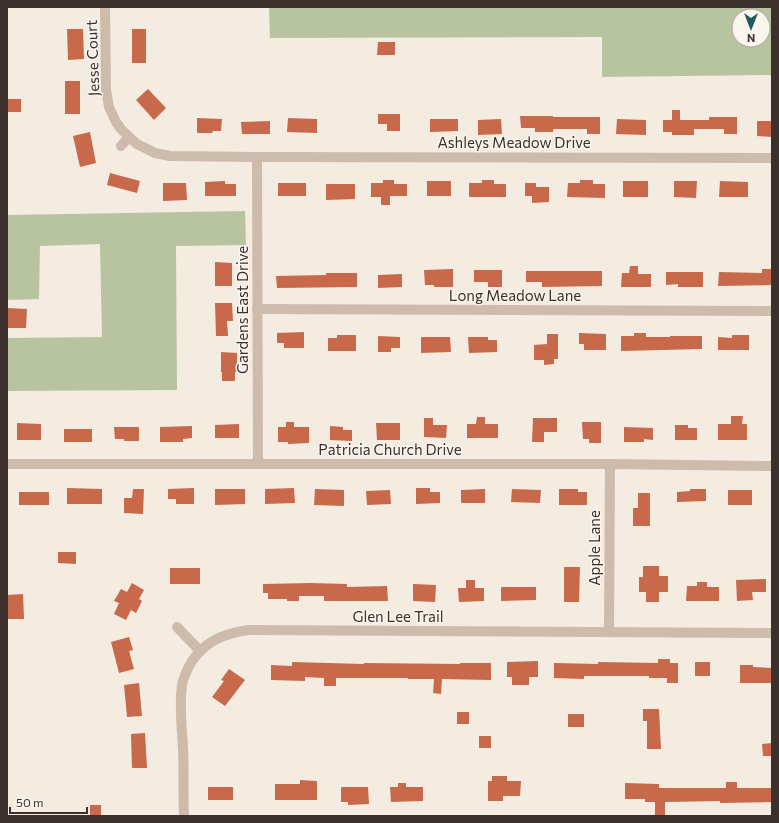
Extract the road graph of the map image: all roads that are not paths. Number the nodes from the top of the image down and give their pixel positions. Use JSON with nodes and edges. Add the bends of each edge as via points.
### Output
{"nodes":[{"id":1,"x":105,"y":7,"type":"edge"},
{"id":2,"x":129,"y":137,"type":"junction"},
{"id":3,"x":121,"y":146,"type":"dead end"},
{"id":4,"x":257,"y":157,"type":"junction"},
{"id":5,"x":772,"y":158,"type":"edge"},
{"id":6,"x":257,"y":309,"type":"junction"},
{"id":7,"x":772,"y":311,"type":"edge"},
{"id":8,"x":7,"y":464,"type":"edge"},
{"id":9,"x":258,"y":464,"type":"junction"},
{"id":10,"x":610,"y":464,"type":"junction"},
{"id":11,"x":772,"y":466,"type":"edge"},
{"id":12,"x":177,"y":627,"type":"dead end"},
{"id":13,"x":609,"y":632,"type":"junction"},
{"id":14,"x":772,"y":633,"type":"edge"},
{"id":15,"x":200,"y":651,"type":"junction"},
{"id":16,"x":184,"y":816,"type":"edge"}],
"edges":[{"from":1,"to":2,"type":"street","name":"Jesse Court","via":[[107,100],[116,122]]},
{"from":2,"to":3,"type":"street"},
{"from":2,"to":4,"type":"street","name":"Jesse Court","via":[[155,153],[170,156]]},
{"from":4,"to":5,"type":"street","name":"Ashleys Meadow Drive"},
{"from":4,"to":6,"type":"street","name":"Gardens East Drive"},
{"from":6,"to":7,"type":"street","name":"Long Meadow Lane"},
{"from":6,"to":9,"type":"street","name":"Gardens East Drive"},
{"from":8,"to":9,"type":"street","name":"Patricia Church Drive"},
{"from":9,"to":10,"type":"street","name":"Patricia Church Drive"},
{"from":10,"to":11,"type":"street","name":"Patricia Church Drive"},
{"from":10,"to":13,"type":"street","name":"Apple Lane"},
{"from":12,"to":15,"type":"street"},
{"from":13,"to":14,"type":"street","name":"Glen Lee Trail"},
{"from":13,"to":15,"type":"street","name":"Glen Lee Trail","via":[[248,630],[222,636]]},
{"from":15,"to":16,"type":"street","name":"Glen Lee Trail","via":[[192,661],[182,684]]}]}
